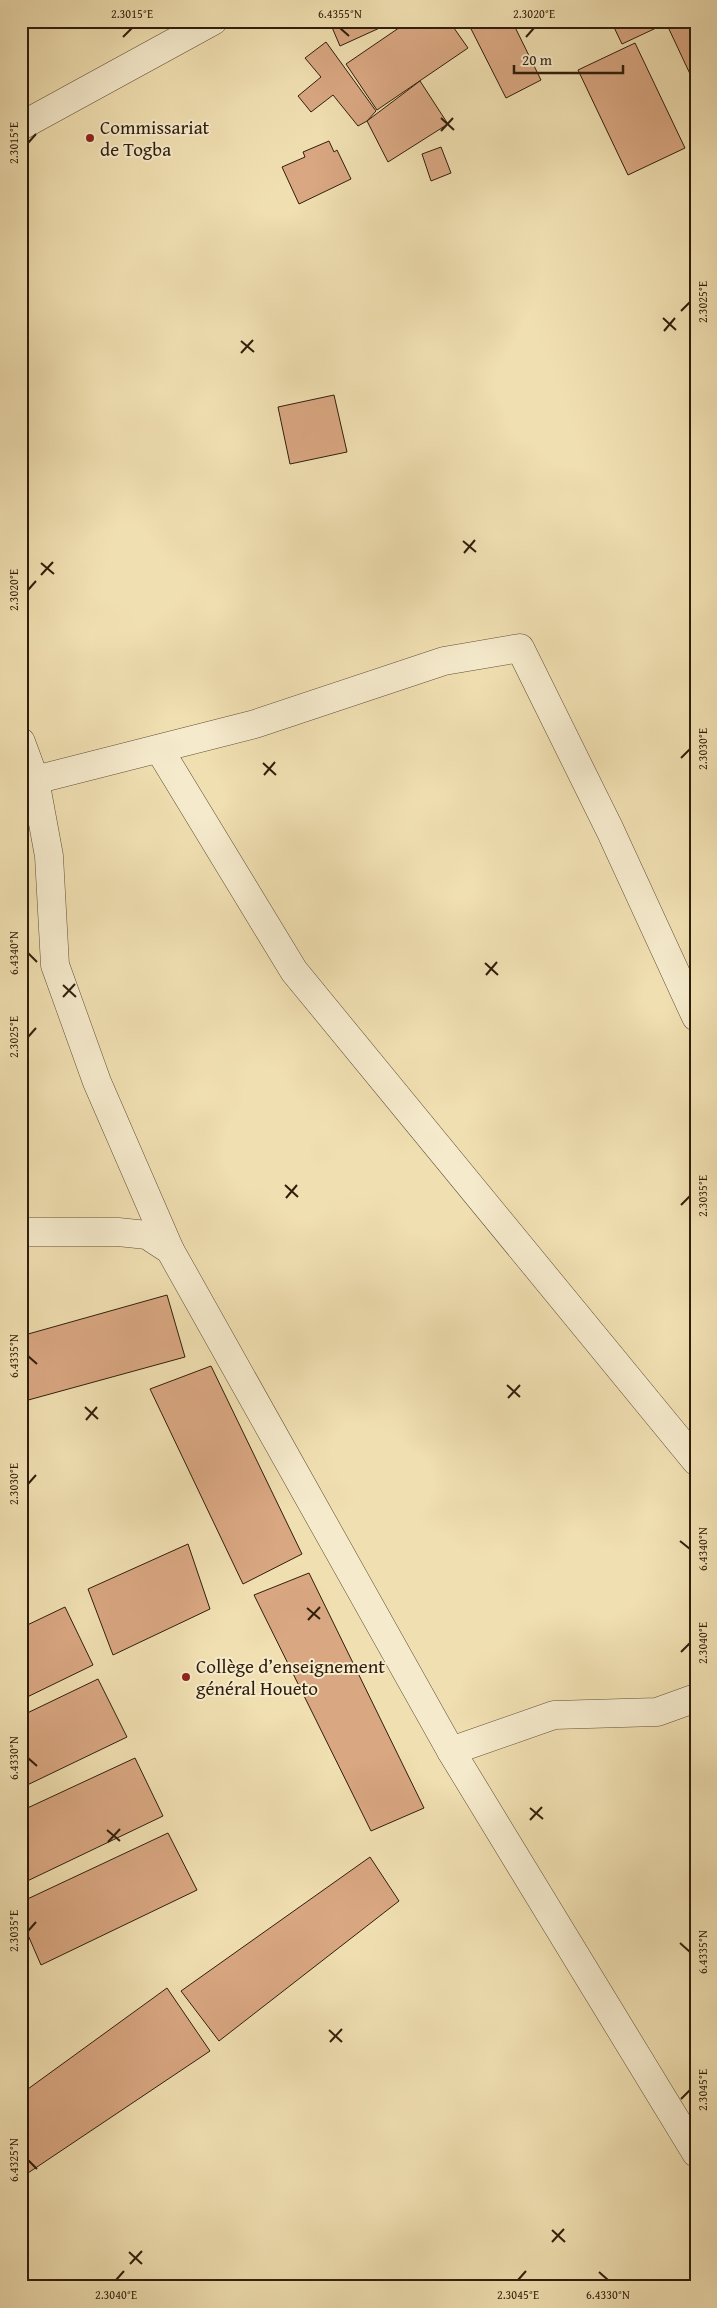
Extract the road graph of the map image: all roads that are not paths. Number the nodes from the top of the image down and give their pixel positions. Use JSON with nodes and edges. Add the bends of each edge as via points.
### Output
{"nodes":[{"id":1,"x":212,"y":21,"type":"edge"},
{"id":2,"x":21,"y":126,"type":"edge"},
{"id":3,"x":21,"y":742,"type":"edge"},
{"id":4,"x":159,"y":749,"type":"junction"},
{"id":5,"x":28,"y":781,"type":"edge"},
{"id":6,"x":696,"y":1018,"type":"edge"},
{"id":7,"x":21,"y":1232,"type":"edge"},
{"id":8,"x":170,"y":1250,"type":"junction"},
{"id":9,"x":696,"y":1461,"type":"edge"},
{"id":10,"x":696,"y":1698,"type":"edge"},
{"id":11,"x":451,"y":1751,"type":"junction"},
{"id":12,"x":696,"y":2153,"type":"edge"}],
"edges":[{"from":1,"to":2,"type":"street"},
{"from":3,"to":5,"type":"street"},
{"from":4,"to":5,"type":"street"},
{"from":4,"to":6,"type":"street","via":[[255,724],[444,661],[520,648],[606,821]]},
{"from":4,"to":9,"type":"street","via":[[294,971]]},
{"from":5,"to":8,"type":"street","via":[[49,856],[55,965],[97,1082]]},
{"from":7,"to":8,"type":"street","via":[[118,1232],[147,1236]]},
{"from":8,"to":11,"type":"street"},
{"from":10,"to":11,"type":"street","via":[[657,1712],[554,1715]]},
{"from":11,"to":12,"type":"street"}]}
